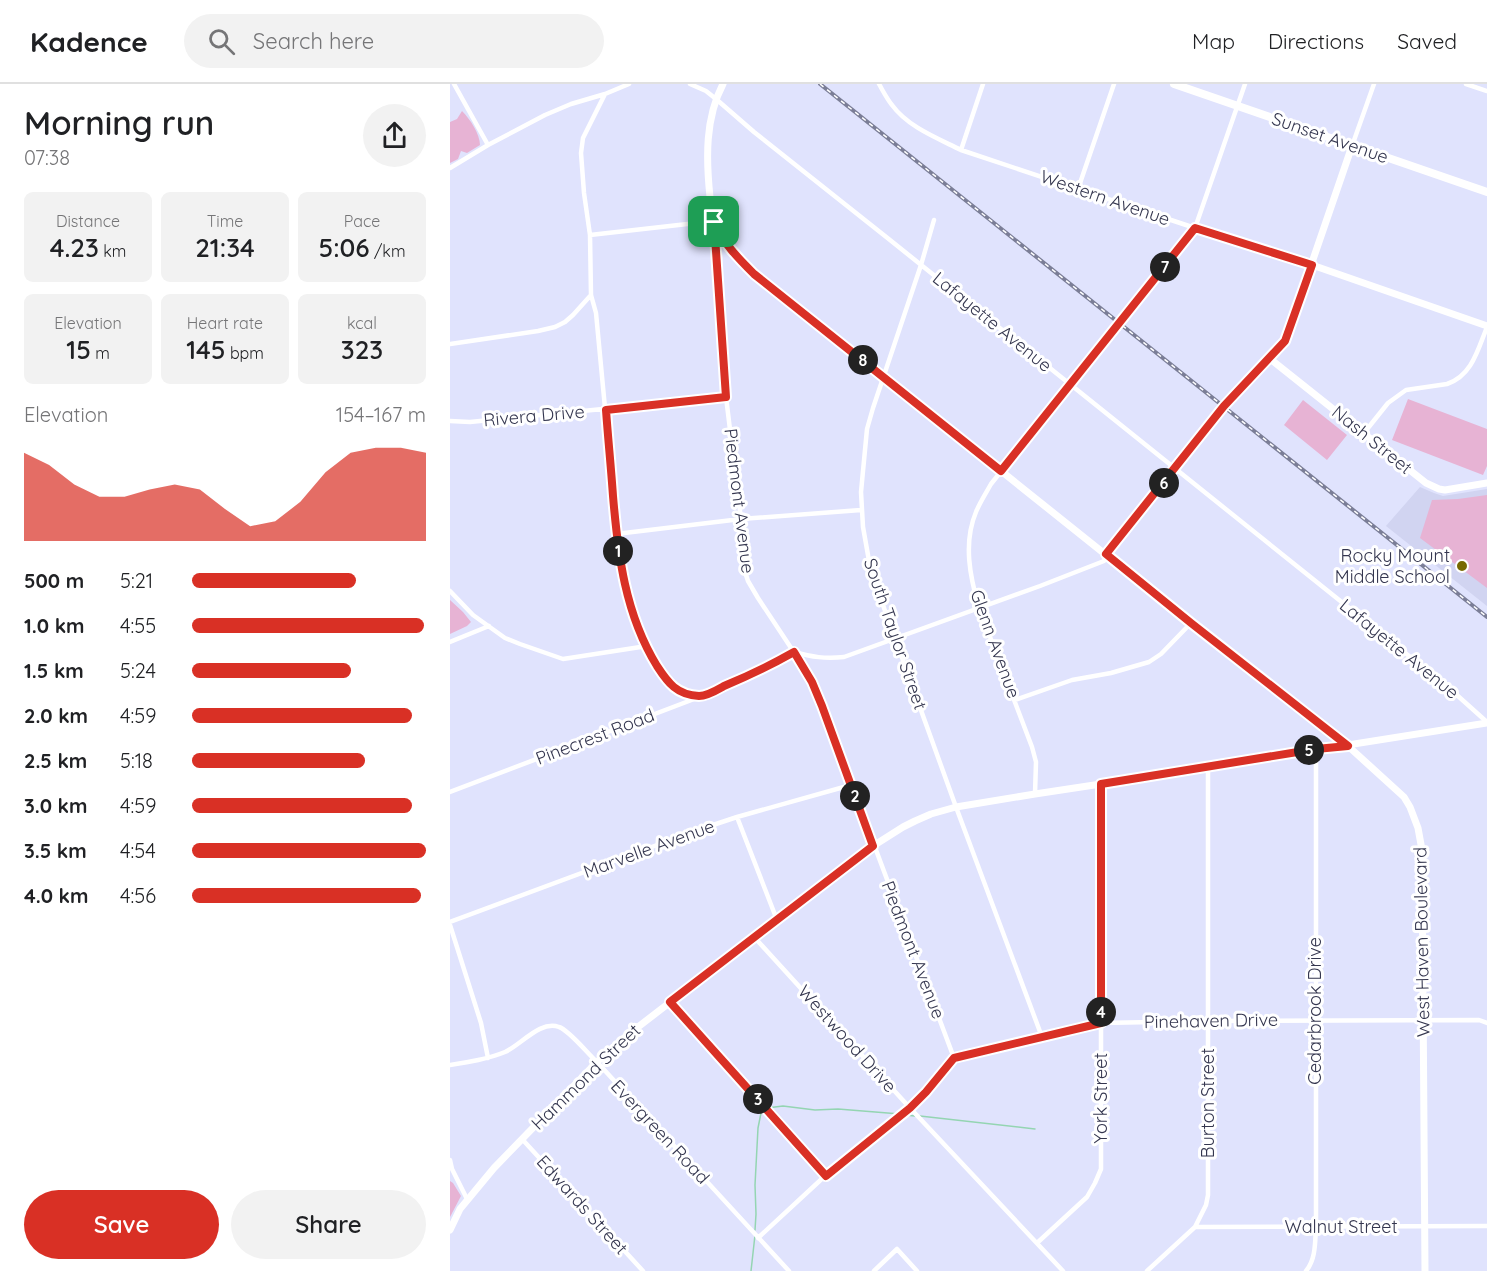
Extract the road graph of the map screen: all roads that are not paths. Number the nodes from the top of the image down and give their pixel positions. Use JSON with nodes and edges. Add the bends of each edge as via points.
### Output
{"nodes":[{"id":1,"x":454,"y":84,"type":"edge"},
{"id":2,"x":629,"y":84,"type":"edge"},
{"id":3,"x":690,"y":84,"type":"edge"},
{"id":4,"x":723,"y":84,"type":"edge"},
{"id":5,"x":879,"y":84,"type":"edge"},
{"id":6,"x":983,"y":84,"type":"edge"},
{"id":7,"x":1114,"y":84,"type":"edge"},
{"id":8,"x":1174,"y":84,"type":"edge"},
{"id":9,"x":1245,"y":84,"type":"edge"},
{"id":10,"x":1374,"y":84,"type":"edge"},
{"id":11,"x":1466,"y":84,"type":"edge"},
{"id":12,"x":1487,"y":92,"type":"edge"},
{"id":13,"x":605,"y":94,"type":"junction"},
{"id":14,"x":716,"y":99,"type":"junction"},
{"id":15,"x":1238,"y":106,"type":"junction"},
{"id":16,"x":488,"y":145,"type":"junction"},
{"id":17,"x":1352,"y":146,"type":"junction"},
{"id":18,"x":961,"y":150,"type":"junction"},
{"id":19,"x":450,"y":168,"type":"edge"},
{"id":20,"x":1078,"y":189,"type":"junction"},
{"id":21,"x":1487,"y":192,"type":"edge"},
{"id":22,"x":934,"y":220,"type":"dead end"},
{"id":23,"x":714,"y":222,"type":"junction"},
{"id":24,"x":1195,"y":228,"type":"junction"},
{"id":25,"x":590,"y":235,"type":"junction"},
{"id":26,"x":921,"y":265,"type":"junction"},
{"id":27,"x":1312,"y":265,"type":"junction"},
{"id":28,"x":591,"y":295,"type":"junction"},
{"id":29,"x":1487,"y":326,"type":"edge"},
{"id":30,"x":450,"y":344,"type":"edge"},
{"id":31,"x":1269,"y":358,"type":"junction"},
{"id":32,"x":884,"y":377,"type":"junction"},
{"id":33,"x":1070,"y":385,"type":"junction"},
{"id":34,"x":726,"y":397,"type":"junction"},
{"id":35,"x":606,"y":410,"type":"junction"},
{"id":36,"x":450,"y":421,"type":"edge"},
{"id":37,"x":1364,"y":434,"type":"junction"},
{"id":38,"x":1175,"y":468,"type":"junction"},
{"id":39,"x":1001,"y":471,"type":"junction"},
{"id":40,"x":1487,"y":483,"type":"edge"},
{"id":41,"x":861,"y":510,"type":"junction"},
{"id":42,"x":741,"y":519,"type":"junction"},
{"id":43,"x":616,"y":534,"type":"junction"},
{"id":44,"x":1106,"y":554,"type":"junction"},
{"id":45,"x":450,"y":591,"type":"edge"},
{"id":46,"x":979,"y":608,"type":"junction"},
{"id":47,"x":1191,"y":623,"type":"junction"},
{"id":48,"x":489,"y":626,"type":"junction"},
{"id":49,"x":895,"y":639,"type":"junction"},
{"id":50,"x":450,"y":642,"type":"edge"},
{"id":51,"x":647,"y":646,"type":"junction"},
{"id":52,"x":794,"y":652,"type":"junction"},
{"id":53,"x":702,"y":696,"type":"junction"},
{"id":54,"x":1015,"y":700,"type":"junction"},
{"id":55,"x":1487,"y":723,"type":"edge"},
{"id":56,"x":1348,"y":746,"type":"junction"},
{"id":57,"x":1316,"y":749,"type":"junction"},
{"id":58,"x":1208,"y":767,"type":"junction"},
{"id":59,"x":1101,"y":784,"type":"junction"},
{"id":60,"x":851,"y":785,"type":"junction"},
{"id":61,"x":450,"y":792,"type":"edge"},
{"id":62,"x":1035,"y":794,"type":"junction"},
{"id":63,"x":956,"y":807,"type":"junction"},
{"id":64,"x":736,"y":817,"type":"junction"},
{"id":65,"x":873,"y":846,"type":"junction"},
{"id":66,"x":777,"y":920,"type":"junction"},
{"id":67,"x":450,"y":923,"type":"edge"},
{"id":68,"x":755,"y":938,"type":"junction"},
{"id":69,"x":670,"y":1002,"type":"junction"},
{"id":70,"x":1315,"y":1020,"type":"junction"},
{"id":71,"x":1423,"y":1020,"type":"junction"},
{"id":72,"x":1208,"y":1021,"type":"junction"},
{"id":73,"x":1101,"y":1023,"type":"junction"},
{"id":74,"x":1487,"y":1023,"type":"edge"},
{"id":75,"x":1042,"y":1037,"type":"junction"},
{"id":76,"x":488,"y":1058,"type":"junction"},
{"id":77,"x":954,"y":1058,"type":"junction"},
{"id":78,"x":597,"y":1062,"type":"junction"},
{"id":79,"x":450,"y":1065,"type":"edge"},
{"id":80,"x":910,"y":1108,"type":"junction"},
{"id":81,"x":522,"y":1139,"type":"junction"},
{"id":82,"x":450,"y":1160,"type":"edge"},
{"id":83,"x":826,"y":1176,"type":"junction"},
{"id":84,"x":467,"y":1199,"type":"junction"},
{"id":85,"x":1487,"y":1226,"type":"edge"},
{"id":86,"x":1195,"y":1227,"type":"junction"},
{"id":87,"x":1316,"y":1227,"type":"junction"},
{"id":88,"x":1425,"y":1227,"type":"junction"},
{"id":89,"x":450,"y":1230,"type":"edge"},
{"id":90,"x":758,"y":1238,"type":"junction"},
{"id":91,"x":1037,"y":1242,"type":"junction"},
{"id":92,"x":643,"y":1271,"type":"edge"},
{"id":93,"x":789,"y":1271,"type":"edge"},
{"id":94,"x":874,"y":1271,"type":"edge"},
{"id":95,"x":917,"y":1271,"type":"edge"},
{"id":96,"x":1063,"y":1271,"type":"edge"},
{"id":97,"x":1147,"y":1271,"type":"edge"},
{"id":98,"x":1306,"y":1271,"type":"edge"},
{"id":99,"x":1425,"y":1271,"type":"edge"}],
"edges":[{"from":1,"to":16,"type":"street"},
{"from":2,"to":13,"type":"street"},
{"from":3,"to":14,"type":"street","name":"Lafayette Avenue"},
{"from":4,"to":14,"type":"street","name":"Piedmont Avenue"},
{"from":5,"to":18,"type":"street","name":"Western Avenue","via":[[901,115]]},
{"from":6,"to":18,"type":"street"},
{"from":7,"to":20,"type":"street"},
{"from":8,"to":15,"type":"main road","name":"Sunset Avenue"},
{"from":9,"to":15,"type":"street","name":"Glenn Avenue"},
{"from":10,"to":17,"type":"street"},
{"from":11,"to":12,"type":"street"},
{"from":13,"to":16,"type":"street","via":[[545,115]]},
{"from":13,"to":25,"type":"street","via":[[581,146]]},
{"from":14,"to":23,"type":"street","name":"Piedmont Avenue","via":[[707,149]]},
{"from":14,"to":26,"type":"street","name":"Lafayette Avenue"},
{"from":15,"to":17,"type":"main road","name":"Sunset Avenue"},
{"from":15,"to":24,"type":"street","name":"Glenn Avenue"},
{"from":16,"to":19,"type":"street"},
{"from":17,"to":21,"type":"main road","name":"Sunset Avenue"},
{"from":17,"to":27,"type":"street"},
{"from":18,"to":20,"type":"street","name":"Western Avenue"},
{"from":20,"to":24,"type":"street","name":"Western Avenue"},
{"from":22,"to":26,"type":"street","name":"South Taylor Street"},
{"from":23,"to":25,"type":"street"},
{"from":23,"to":32,"type":"street","name":"West Haven Boulevard","via":[[731,250],[754,274]]},
{"from":23,"to":34,"type":"street","name":"Piedmont Avenue"},
{"from":24,"to":27,"type":"street","name":"Western Avenue"},
{"from":24,"to":33,"type":"street","name":"Glenn Avenue"},
{"from":25,"to":28,"type":"street"},
{"from":26,"to":32,"type":"street","name":"South Taylor Street"},
{"from":26,"to":33,"type":"street","name":"Lafayette Avenue"},
{"from":27,"to":29,"type":"street","name":"Western Avenue"},
{"from":27,"to":31,"type":"street","via":[[1285,341]]},
{"from":28,"to":30,"type":"street","via":[[555,327]]},
{"from":28,"to":35,"type":"street"},
{"from":29,"to":37,"type":"street","via":[[1466,372],[1452,382],[1406,390],[1388,403]]},
{"from":31,"to":37,"type":"street","name":"Nash Street"},
{"from":31,"to":38,"type":"street","via":[[1224,406]]},
{"from":32,"to":39,"type":"street","name":"West Haven Boulevard"},
{"from":32,"to":41,"type":"street","name":"South Taylor Street","via":[[867,429]]},
{"from":33,"to":38,"type":"street","name":"Lafayette Avenue"},
{"from":33,"to":39,"type":"street","name":"Glenn Avenue"},
{"from":34,"to":35,"type":"street","name":"Rivera Drive"},
{"from":34,"to":42,"type":"street","name":"Piedmont Avenue"},
{"from":35,"to":36,"type":"street","name":"Rivera Drive"},
{"from":35,"to":43,"type":"street"},
{"from":37,"to":40,"type":"street","name":"Nash Street","via":[[1433,487],[1445,490]]},
{"from":38,"to":44,"type":"street"},
{"from":38,"to":55,"type":"street","name":"Lafayette Avenue","via":[[1449,688]]},
{"from":39,"to":44,"type":"street","name":"West Haven Boulevard"},
{"from":39,"to":46,"type":"street","name":"Glenn Avenue","via":[[976,512],[970,534],[971,577]]},
{"from":41,"to":42,"type":"street"},
{"from":41,"to":49,"type":"street","name":"South Taylor Street","via":[[871,573]]},
{"from":42,"to":43,"type":"street"},
{"from":42,"to":52,"type":"street","name":"Piedmont Avenue","via":[[748,581]]},
{"from":43,"to":51,"type":"street","via":[[626,592]]},
{"from":44,"to":46,"type":"street","via":[[1104,561]]},
{"from":44,"to":47,"type":"street","name":"West Haven Boulevard"},
{"from":45,"to":48,"type":"street"},
{"from":46,"to":49,"type":"street"},
{"from":46,"to":54,"type":"street","name":"Glenn Avenue"},
{"from":47,"to":54,"type":"street","via":[[1149,662],[1072,680]]},
{"from":47,"to":56,"type":"street","name":"West Haven Boulevard"},
{"from":48,"to":50,"type":"street"},
{"from":48,"to":51,"type":"street","via":[[520,645],[563,658]]},
{"from":49,"to":52,"type":"street","via":[[844,657],[812,658]]},
{"from":49,"to":63,"type":"street","name":"South Taylor Street"},
{"from":51,"to":53,"type":"street","via":[[670,684],[689,695]]},
{"from":52,"to":53,"type":"street","name":"Pinecrest Road"},
{"from":52,"to":60,"type":"street","name":"Piedmont Avenue","via":[[815,690]]},
{"from":53,"to":61,"type":"street","name":"Pinecrest Road"},
{"from":54,"to":62,"type":"street","name":"Glenn Avenue","via":[[1036,762]]},
{"from":55,"to":56,"type":"street","name":"Hammond Street"},
{"from":56,"to":57,"type":"street","name":"Hammond Street"},
{"from":56,"to":71,"type":"street","name":"West Haven Boulevard","via":[[1404,797],[1418,828],[1422,850]]},
{"from":57,"to":58,"type":"street","name":"Hammond Street"},
{"from":57,"to":70,"type":"street","name":"Cedarbrook Drive"},
{"from":58,"to":59,"type":"street","name":"Hammond Street"},
{"from":58,"to":72,"type":"street","name":"Burton Street"},
{"from":59,"to":62,"type":"street","name":"Hammond Street"},
{"from":59,"to":73,"type":"street","name":"York Street"},
{"from":60,"to":64,"type":"street","name":"Marvelle Avenue"},
{"from":60,"to":65,"type":"street","name":"Piedmont Avenue"},
{"from":62,"to":63,"type":"street","name":"Hammond Street"},
{"from":63,"to":65,"type":"street","name":"Hammond Street","via":[[915,821]]},
{"from":63,"to":75,"type":"street","name":"South Taylor Street"},
{"from":64,"to":66,"type":"street"},
{"from":64,"to":67,"type":"street","name":"Marvelle Avenue"},
{"from":65,"to":66,"type":"street","name":"Hammond Street"},
{"from":65,"to":77,"type":"street","name":"Piedmont Avenue"},
{"from":66,"to":68,"type":"street","name":"Hammond Street"},
{"from":67,"to":76,"type":"street"},
{"from":68,"to":69,"type":"street","name":"Hammond Street"},
{"from":68,"to":80,"type":"street","name":"Westwood Drive"},
{"from":69,"to":78,"type":"street","name":"Hammond Street"},
{"from":69,"to":83,"type":"street"},
{"from":70,"to":71,"type":"street","name":"Pinehaven Drive"},
{"from":70,"to":72,"type":"street","name":"Pinehaven Drive"},
{"from":70,"to":87,"type":"street","name":"Cedarbrook Drive"},
{"from":71,"to":74,"type":"street","name":"Pinehaven Drive"},
{"from":71,"to":88,"type":"street","name":"West Haven Boulevard"},
{"from":72,"to":73,"type":"street","name":"Pinehaven Drive"},
{"from":72,"to":86,"type":"street","name":"Burton Street","via":[[1208,1195]]},
{"from":73,"to":75,"type":"street","name":"Pinehaven Drive"},
{"from":73,"to":91,"type":"street","name":"York Street","via":[[1101,1169],[1087,1197]]},
{"from":75,"to":77,"type":"street","name":"Pinehaven Drive"},
{"from":76,"to":78,"type":"street","name":"Evergreen Road","via":[[552,1026],[567,1032]]},
{"from":76,"to":79,"type":"street","name":"Evergreen Road"},
{"from":77,"to":80,"type":"street"},
{"from":78,"to":81,"type":"street","name":"Hammond Street"},
{"from":78,"to":90,"type":"street","name":"Evergreen Road"},
{"from":80,"to":83,"type":"street"},
{"from":80,"to":91,"type":"street","name":"Westwood Drive"},
{"from":81,"to":84,"type":"street","name":"Hammond Street"},
{"from":81,"to":92,"type":"street","name":"Edwards Street"},
{"from":82,"to":84,"type":"street"},
{"from":83,"to":90,"type":"street"},
{"from":84,"to":89,"type":"street","name":"Hammond Street"},
{"from":85,"to":88,"type":"street","name":"Walnut Street"},
{"from":86,"to":87,"type":"street","name":"Walnut Street"},
{"from":86,"to":97,"type":"street","name":"Burton Street"},
{"from":87,"to":88,"type":"street","name":"Walnut Street"},
{"from":87,"to":98,"type":"street","name":"Cedarbrook Drive","via":[[1314,1250]]},
{"from":88,"to":99,"type":"street","name":"West Haven Boulevard"},
{"from":90,"to":93,"type":"street","name":"Evergreen Road"},
{"from":91,"to":96,"type":"street","name":"Westwood Drive"},
{"from":94,"to":95,"type":"street","via":[[897,1249]]}]}
